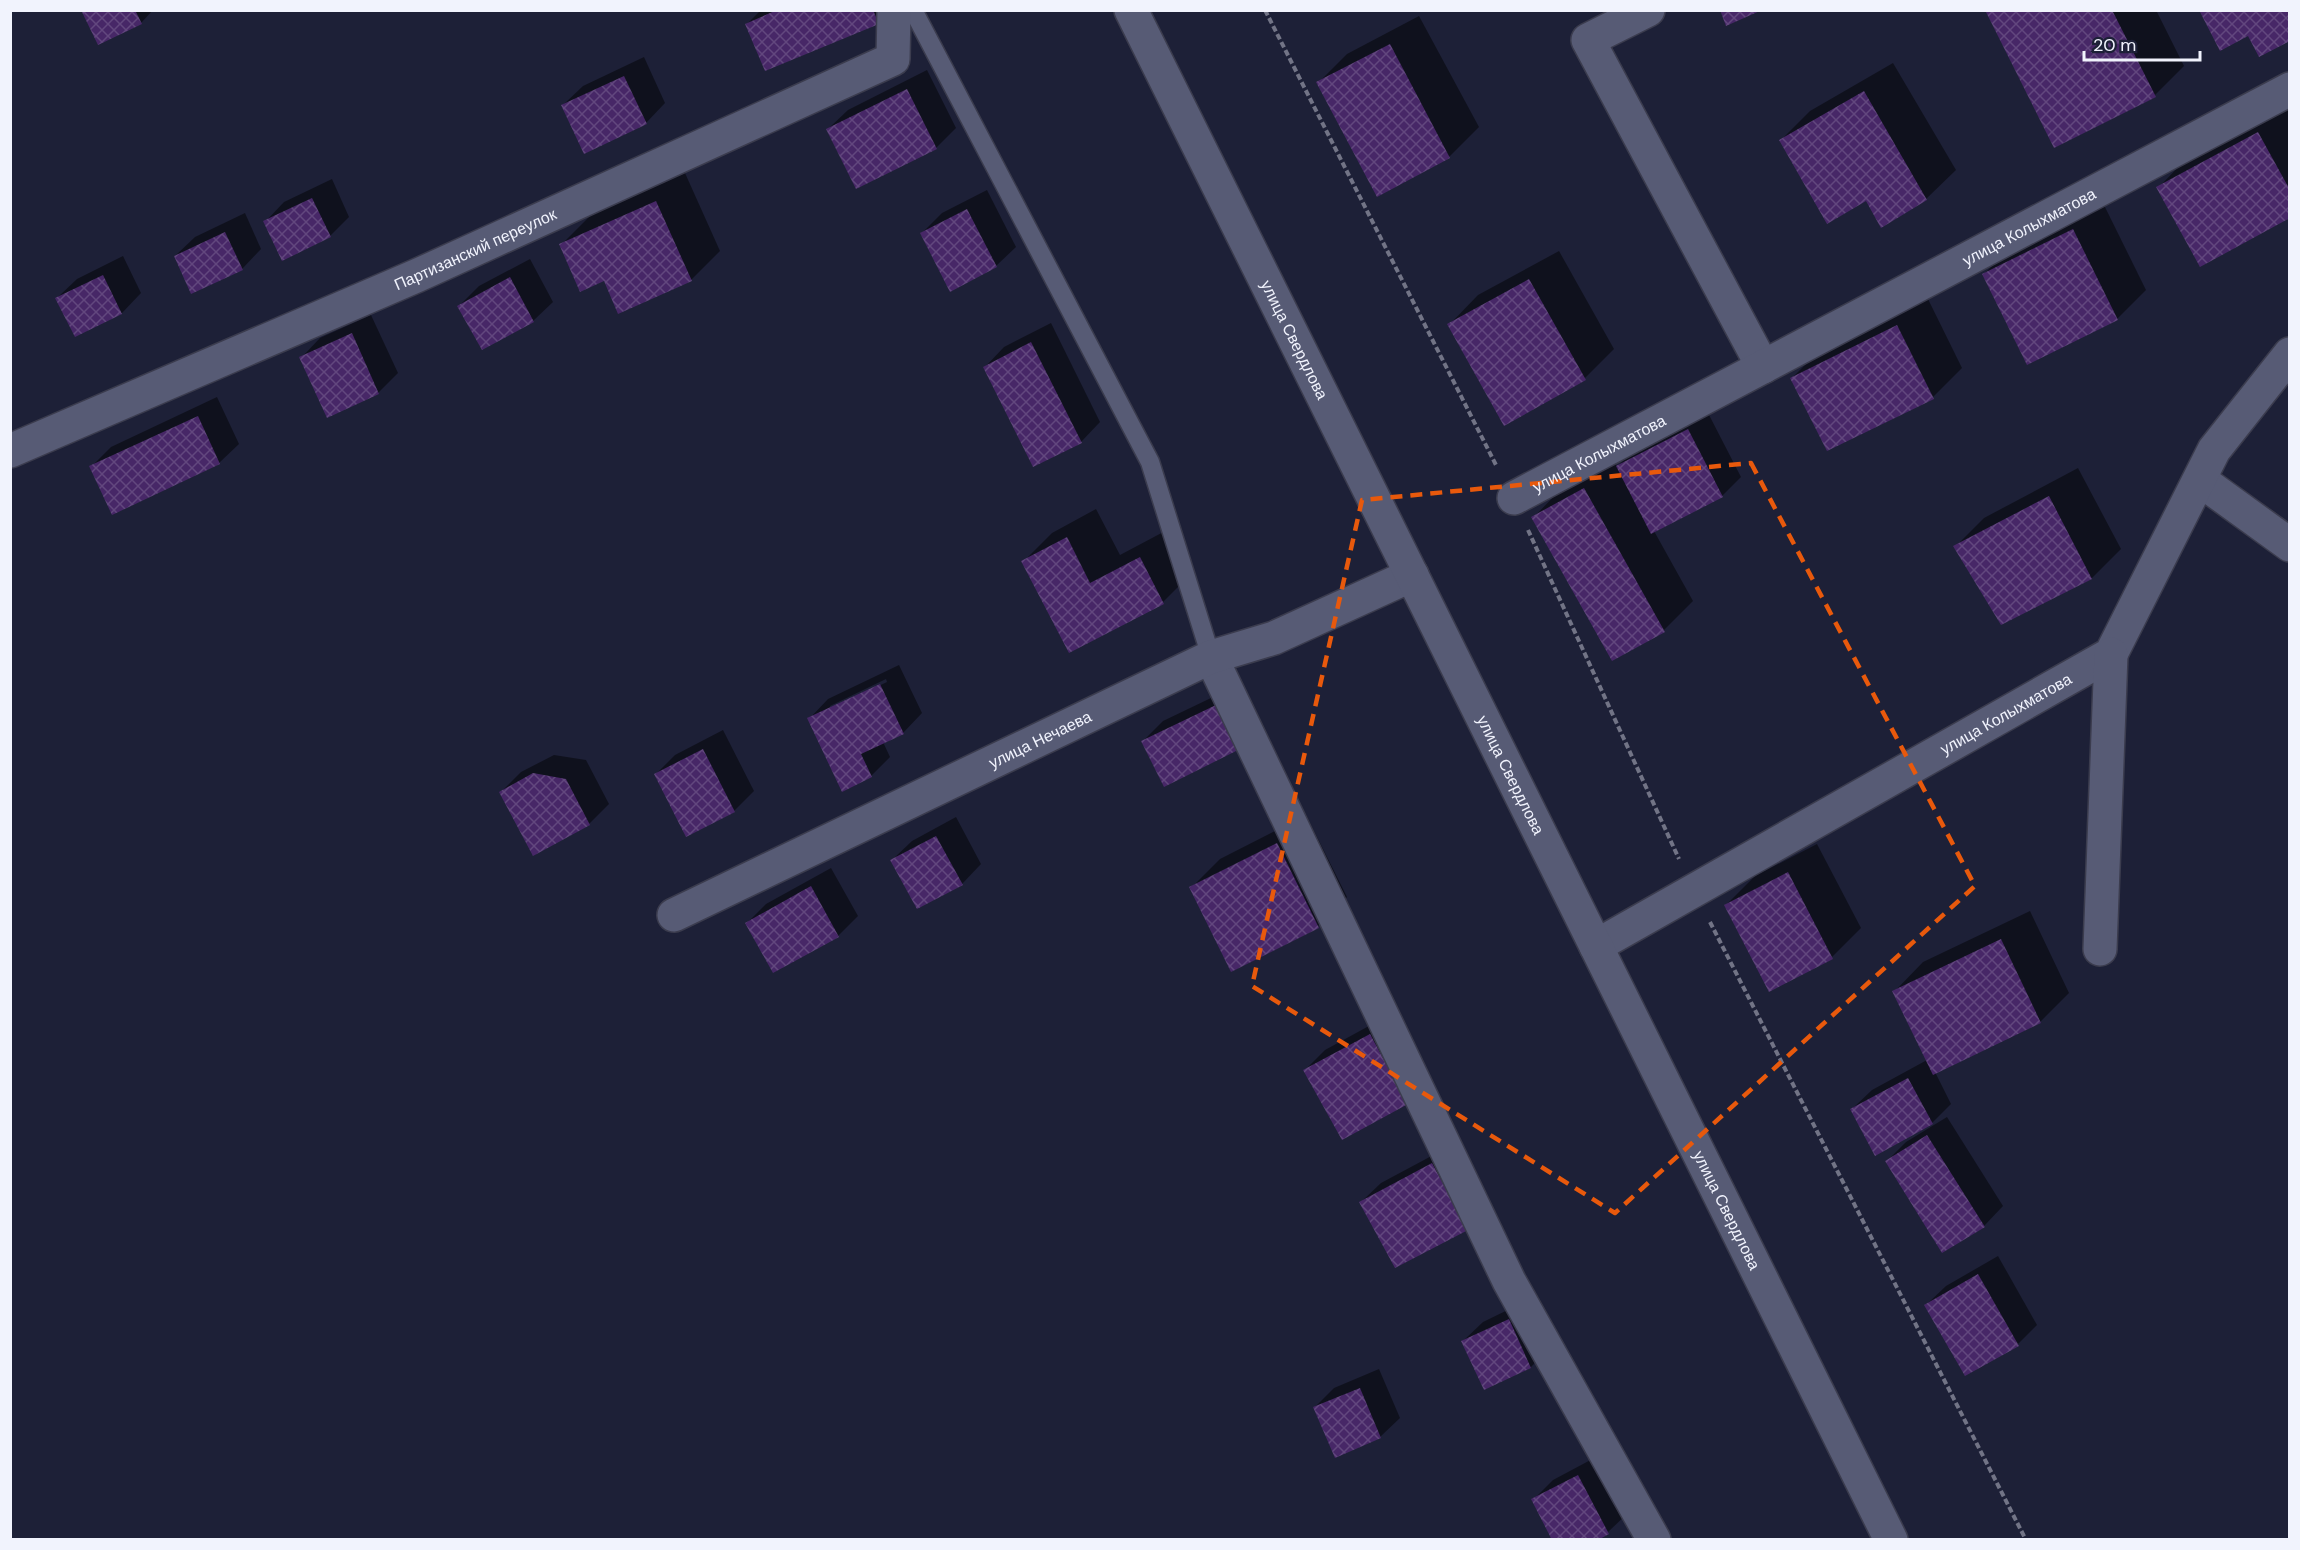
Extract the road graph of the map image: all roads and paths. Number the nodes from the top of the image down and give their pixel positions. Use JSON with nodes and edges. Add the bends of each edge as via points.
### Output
{"nodes":[{"id":1,"x":894,"y":10,"type":"edge"},
{"id":2,"x":913,"y":10,"type":"edge"},
{"id":3,"x":1131,"y":10,"type":"edge"},
{"id":4,"x":1265,"y":10,"type":"edge"},
{"id":5,"x":1648,"y":10,"type":"edge"},
{"id":6,"x":2289,"y":89,"type":"edge"},
{"id":7,"x":2289,"y":354,"type":"edge"},
{"id":8,"x":1763,"y":367,"type":"junction"},
{"id":9,"x":10,"y":452,"type":"edge"},
{"id":10,"x":2200,"y":480,"type":"junction"},
{"id":11,"x":1514,"y":498,"type":"junction"},
{"id":12,"x":2289,"y":545,"type":"edge"},
{"id":13,"x":1412,"y":575,"type":"junction"},
{"id":14,"x":2112,"y":654,"type":"junction"},
{"id":15,"x":1211,"y":657,"type":"junction"},
{"id":16,"x":1694,"y":891,"type":"junction"},
{"id":17,"x":674,"y":915,"type":"dead end"},
{"id":18,"x":1596,"y":946,"type":"junction"},
{"id":19,"x":2100,"y":949,"type":"dead end"},
{"id":20,"x":1654,"y":1539,"type":"edge"},
{"id":21,"x":1891,"y":1539,"type":"edge"},
{"id":22,"x":2026,"y":1539,"type":"edge"}],
"edges":[{"from":1,"to":9,"type":"street","name":"Партизанский переулок","via":[[893,59],[416,276]]},
{"from":2,"to":15,"type":"lane","via":[[1150,462]]},
{"from":3,"to":13,"type":"street","name":"улица Свердлова"},
{"from":4,"to":11,"type":"path"},
{"from":5,"to":8,"type":"street","via":[[1588,40]]},
{"from":6,"to":8,"type":"street","name":"улица Колыхматова"},
{"from":7,"to":10,"type":"street","via":[[2214,450]]},
{"from":8,"to":11,"type":"street","name":"улица Колыхматова"},
{"from":10,"to":12,"type":"street"},
{"from":10,"to":14,"type":"street"},
{"from":11,"to":16,"type":"path"},
{"from":13,"to":15,"type":"street","name":"улица Нечаева","via":[[1274,638]]},
{"from":13,"to":18,"type":"street","name":"улица Свердлова"},
{"from":14,"to":16,"type":"street","name":"улица Колыхматова"},
{"from":14,"to":19,"type":"street"},
{"from":15,"to":17,"type":"street","name":"улица Нечаева"},
{"from":15,"to":20,"type":"street","via":[[1509,1281]]},
{"from":16,"to":18,"type":"street","name":"улица Колыхматова"},
{"from":16,"to":22,"type":"path"},
{"from":18,"to":21,"type":"street","name":"улица Свердлова"}]}
